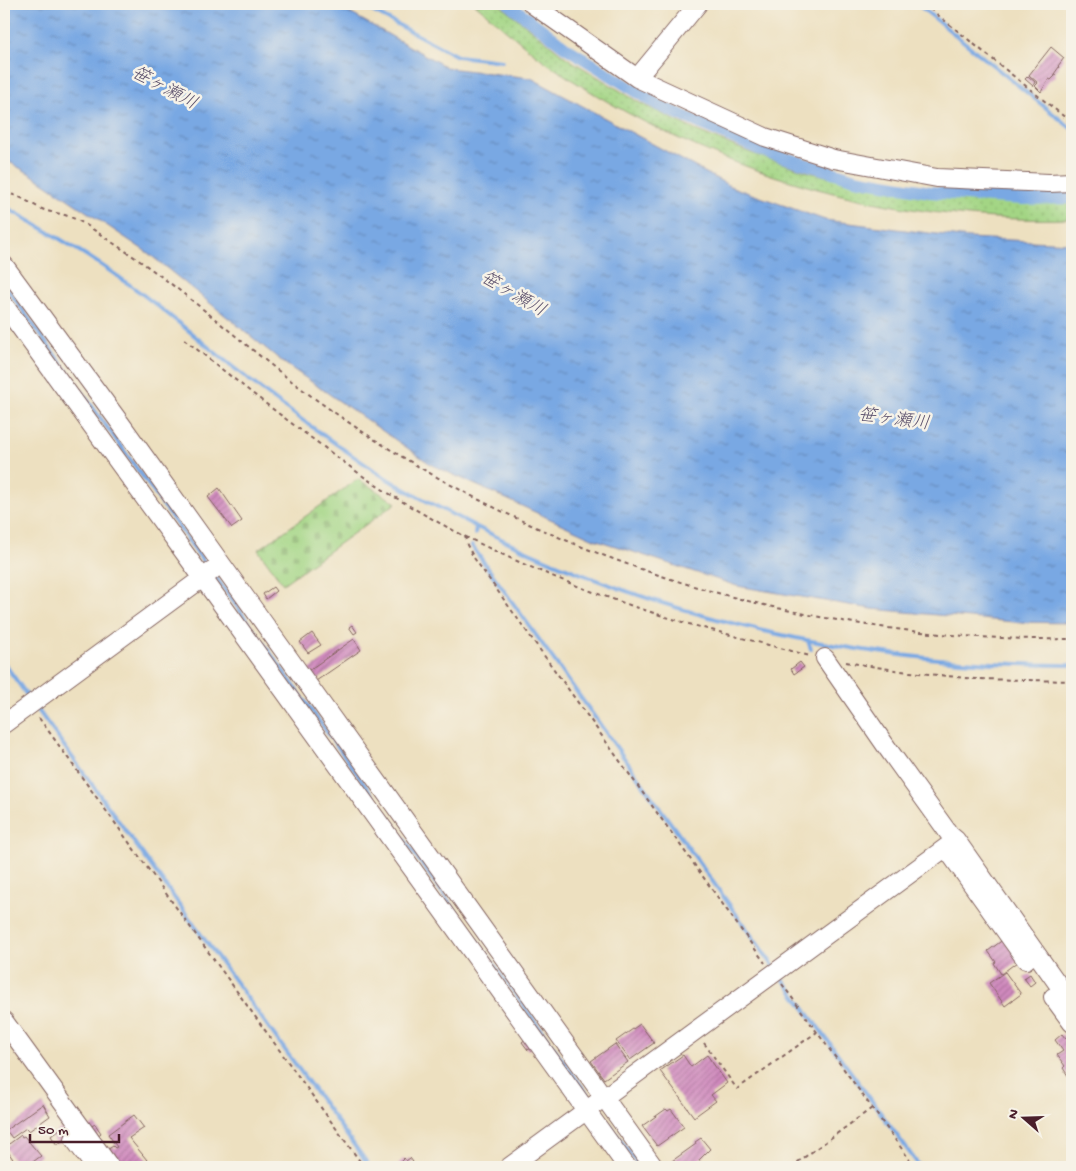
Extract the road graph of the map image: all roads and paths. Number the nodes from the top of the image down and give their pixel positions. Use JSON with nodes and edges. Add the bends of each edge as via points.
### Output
{"nodes":[{"id":1,"x":532,"y":4,"type":"edge"},
{"id":2,"x":698,"y":4,"type":"edge"},
{"id":3,"x":924,"y":4,"type":"edge"},
{"id":4,"x":637,"y":78,"type":"junction"},
{"id":5,"x":1072,"y":123,"type":"edge"},
{"id":6,"x":1072,"y":182,"type":"edge"},
{"id":7,"x":4,"y":193,"type":"edge"},
{"id":8,"x":4,"y":265,"type":"edge"},
{"id":9,"x":4,"y":305,"type":"edge"},
{"id":10,"x":184,"y":339,"type":"dead end"},
{"id":11,"x":465,"y":536,"type":"junction"},
{"id":12,"x":211,"y":571,"type":"junction"},
{"id":13,"x":1072,"y":639,"type":"edge"},
{"id":14,"x":825,"y":658,"type":"junction"},
{"id":15,"x":1072,"y":680,"type":"edge"},
{"id":16,"x":32,"y":704,"type":"junction"},
{"id":17,"x":4,"y":724,"type":"edge"},
{"id":18,"x":950,"y":844,"type":"junction"},
{"id":19,"x":1032,"y":958,"type":"junction"},
{"id":20,"x":774,"y":973,"type":"junction"},
{"id":21,"x":1072,"y":1004,"type":"edge"},
{"id":22,"x":4,"y":1021,"type":"edge"},
{"id":23,"x":1072,"y":1023,"type":"edge"},
{"id":24,"x":695,"y":1031,"type":"junction"},
{"id":25,"x":817,"y":1032,"type":"junction"},
{"id":26,"x":4,"y":1041,"type":"edge"},
{"id":27,"x":595,"y":1105,"type":"junction"},
{"id":28,"x":872,"y":1108,"type":"junction"},
{"id":29,"x":95,"y":1167,"type":"edge"},
{"id":30,"x":110,"y":1167,"type":"edge"},
{"id":31,"x":364,"y":1167,"type":"edge"},
{"id":32,"x":509,"y":1167,"type":"edge"},
{"id":33,"x":627,"y":1167,"type":"edge"},
{"id":34,"x":654,"y":1167,"type":"edge"},
{"id":35,"x":791,"y":1167,"type":"edge"},
{"id":36,"x":915,"y":1167,"type":"edge"}],
"edges":[{"from":1,"to":4,"type":"street"},
{"from":2,"to":4,"type":"street"},
{"from":3,"to":5,"type":"path"},
{"from":4,"to":6,"type":"street","via":[[765,137],[834,159],[938,178]]},
{"from":7,"to":13,"type":"path","via":[[71,217],[175,286],[274,368],[376,442],[430,474],[545,532],[665,577],[805,615],[943,635]]},
{"from":8,"to":12,"type":"street","via":[[121,424]]},
{"from":9,"to":12,"type":"street"},
{"from":10,"to":11,"type":"path","via":[[264,404],[360,475]]},
{"from":11,"to":14,"type":"path","via":[[570,582],[646,610],[744,639]]},
{"from":11,"to":20,"type":"path","via":[[466,545],[480,565]]},
{"from":12,"to":16,"type":"street"},
{"from":12,"to":27,"type":"street","via":[[238,588]]},
{"from":14,"to":15,"type":"path","via":[[975,679]]},
{"from":14,"to":18,"type":"street","via":[[950,835]]},
{"from":16,"to":17,"type":"street"},
{"from":16,"to":31,"type":"path"},
{"from":18,"to":19,"type":"street"},
{"from":18,"to":20,"type":"street"},
{"from":19,"to":21,"type":"street"},
{"from":19,"to":23,"type":"street"},
{"from":20,"to":24,"type":"street"},
{"from":20,"to":25,"type":"path"},
{"from":22,"to":30,"type":"street"},
{"from":24,"to":25,"type":"path","via":[[737,1089]]},
{"from":24,"to":27,"type":"street"},
{"from":25,"to":28,"type":"path"},
{"from":26,"to":29,"type":"street"},
{"from":27,"to":32,"type":"street"},
{"from":27,"to":33,"type":"street"},
{"from":27,"to":34,"type":"street"},
{"from":28,"to":35,"type":"path"},
{"from":28,"to":36,"type":"path"}]}
